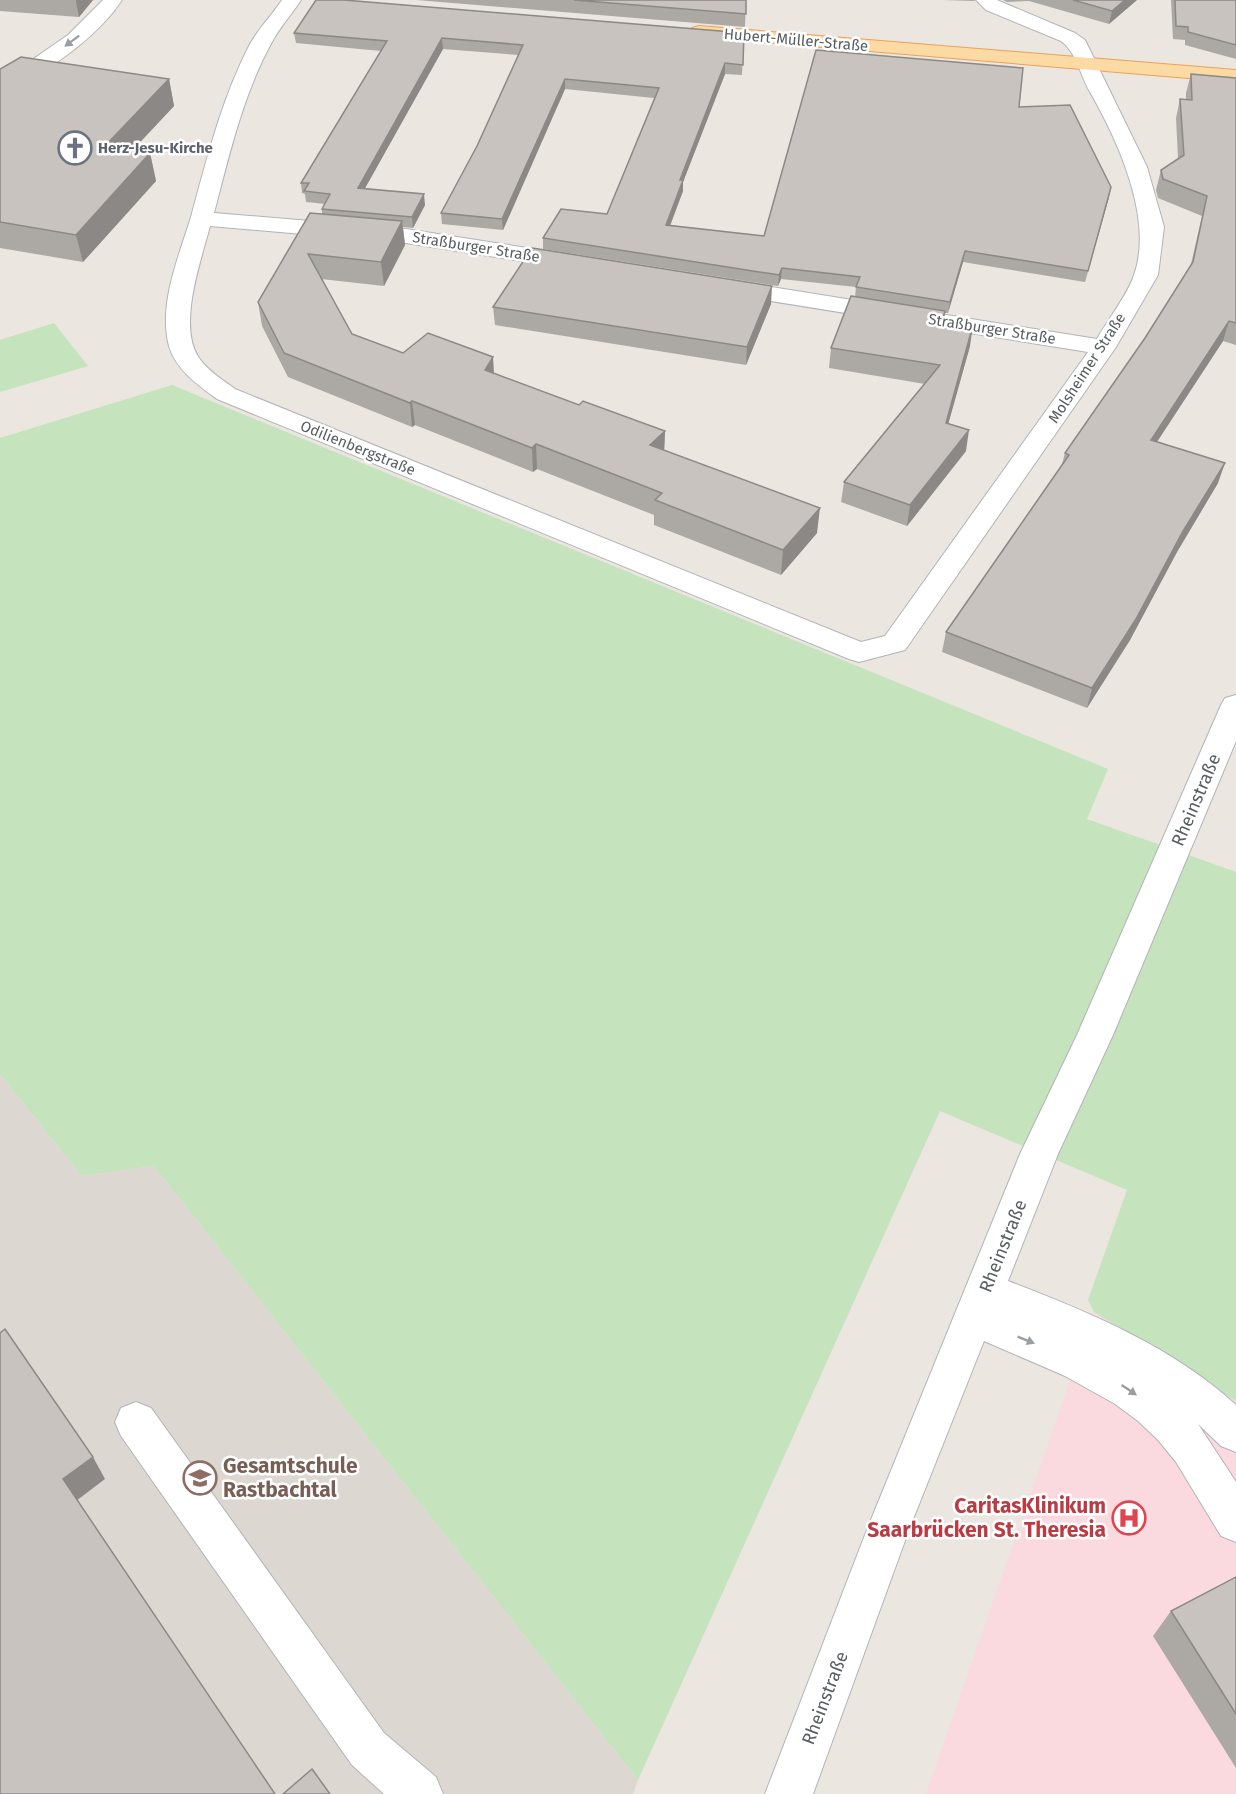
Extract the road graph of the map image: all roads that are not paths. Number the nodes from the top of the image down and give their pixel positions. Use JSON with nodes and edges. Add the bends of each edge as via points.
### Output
{"nodes":[{"id":1,"x":113,"y":0,"type":"edge"},
{"id":2,"x":292,"y":0,"type":"edge"},
{"id":3,"x":985,"y":0,"type":"edge"},
{"id":4,"x":686,"y":31,"type":"edge"},
{"id":5,"x":1086,"y":64,"type":"junction"},
{"id":6,"x":1236,"y":76,"type":"edge"},
{"id":7,"x":0,"y":91,"type":"edge"},
{"id":8,"x":201,"y":219,"type":"junction"},
{"id":9,"x":597,"y":266,"type":"edge"},
{"id":10,"x":710,"y":284,"type":"edge"},
{"id":11,"x":1104,"y":347,"type":"junction"},
{"id":12,"x":895,"y":643,"type":"joint"},
{"id":13,"x":1236,"y":705,"type":"edge"},
{"id":14,"x":979,"y":1305,"type":"junction"},
{"id":15,"x":136,"y":1422,"type":"dead end"},
{"id":16,"x":1236,"y":1432,"type":"edge"},
{"id":17,"x":1224,"y":1481,"type":"edge"},
{"id":18,"x":1236,"y":1521,"type":"edge"},
{"id":19,"x":419,"y":1794,"type":"edge"},
{"id":20,"x":789,"y":1794,"type":"edge"}],
"edges":[{"from":1,"to":7,"type":"street","one_way":true,"via":[[73,40]]},
{"from":2,"to":8,"type":"street","name":"Odilienbergstraße","via":[[261,44],[243,85]]},
{"from":3,"to":5,"type":"street","name":"Molsheimer Straße","via":[[1068,37],[1078,44]]},
{"from":4,"to":5,"type":"main road","name":"Hubert-Müller-Straße"},
{"from":5,"to":6,"type":"main road","name":"Hubert-Müller-Straße"},
{"from":5,"to":11,"type":"street","name":"Molsheimer Straße","via":[[1136,167],[1153,227],[1146,275]]},
{"from":8,"to":9,"type":"street","name":"Straßburger Straße","via":[[406,236]]},
{"from":8,"to":12,"type":"street","name":"Odilienbergstraße","via":[[183,285],[180,342],[191,366],[226,394],[859,652]]},
{"from":10,"to":11,"type":"street","name":"Straßburger Straße"},
{"from":11,"to":12,"type":"street","name":"Molsheimer Straße"},
{"from":13,"to":14,"type":"street","name":"Rheinstraße","via":[[1095,1035],[1039,1154]]},
{"from":14,"to":16,"type":"street","via":[[1070,1323],[1168,1377],[1212,1408]]},
{"from":14,"to":17,"type":"street","one_way":true,"via":[[1149,1404]]},
{"from":14,"to":20,"type":"street","name":"Rheinstraße","via":[[889,1527]]},
{"from":15,"to":19,"type":"street","via":[[368,1749]]},
{"from":17,"to":18,"type":"street"}]}
